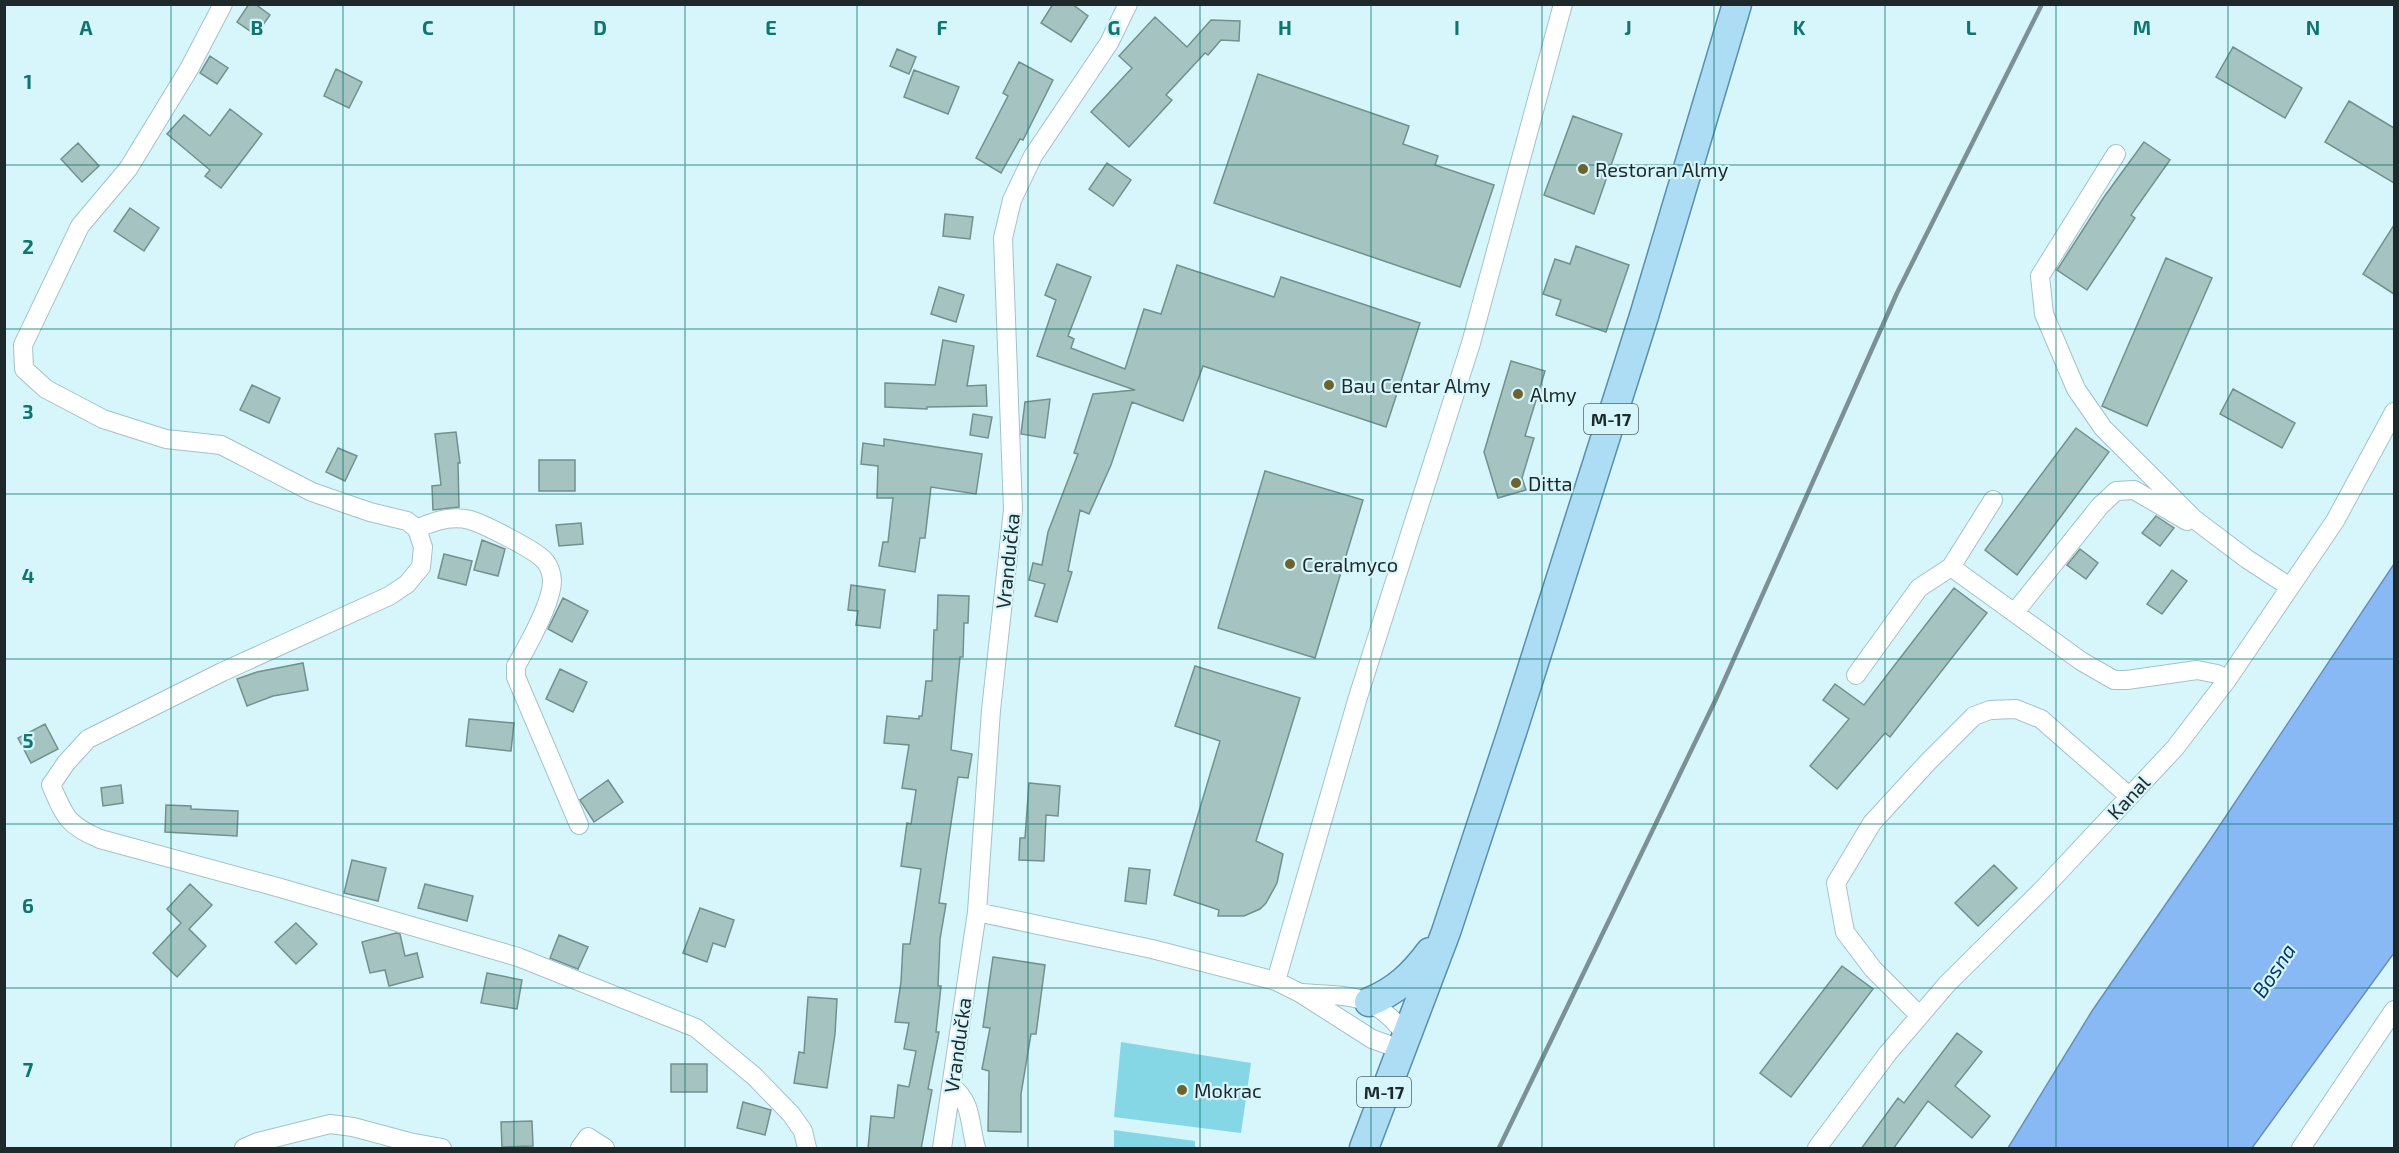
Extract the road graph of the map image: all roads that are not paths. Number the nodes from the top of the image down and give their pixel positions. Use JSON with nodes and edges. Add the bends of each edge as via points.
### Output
{"nodes":[{"id":1,"x":223,"y":4,"type":"edge"},
{"id":2,"x":1128,"y":4,"type":"edge"},
{"id":3,"x":1563,"y":4,"type":"edge"},
{"id":4,"x":1737,"y":4,"type":"edge"},
{"id":5,"x":2116,"y":154,"type":"dead end"},
{"id":6,"x":2394,"y":412,"type":"edge"},
{"id":7,"x":1993,"y":500,"type":"dead end"},
{"id":8,"x":2194,"y":519,"type":"junction"},
{"id":9,"x":417,"y":529,"type":"junction"},
{"id":10,"x":1951,"y":567,"type":"junction"},
{"id":11,"x":2290,"y":587,"type":"junction"},
{"id":12,"x":2015,"y":612,"type":"junction"},
{"id":13,"x":1856,"y":675,"type":"dead end"},
{"id":14,"x":2227,"y":680,"type":"junction"},
{"id":15,"x":2129,"y":796,"type":"junction"},
{"id":16,"x":579,"y":825,"type":"dead end"},
{"id":17,"x":976,"y":912,"type":"junction"},
{"id":18,"x":1446,"y":932,"type":"junction"},
{"id":19,"x":1276,"y":981,"type":"junction"},
{"id":20,"x":1300,"y":993,"type":"junction"},
{"id":21,"x":1369,"y":1002,"type":"junction"},
{"id":22,"x":2394,"y":1010,"type":"edge"},
{"id":23,"x":1919,"y":1015,"type":"junction"},
{"id":24,"x":1403,"y":1042,"type":"junction"},
{"id":25,"x":951,"y":1086,"type":"junction"},
{"id":26,"x":584,"y":1143,"type":"edge"},
{"id":27,"x":244,"y":1149,"type":"edge"},
{"id":28,"x":442,"y":1149,"type":"edge"},
{"id":29,"x":605,"y":1149,"type":"edge"},
{"id":30,"x":807,"y":1149,"type":"edge"},
{"id":31,"x":942,"y":1149,"type":"edge"},
{"id":32,"x":976,"y":1149,"type":"edge"},
{"id":33,"x":1364,"y":1149,"type":"edge"},
{"id":34,"x":1817,"y":1149,"type":"edge"},
{"id":35,"x":2301,"y":1149,"type":"edge"}],
"edges":[{"from":1,"to":9,"type":"street","via":[[128,169],[80,226],[22,345],[24,369],[46,389],[103,419],[166,439],[221,445],[312,492],[407,521]]},
{"from":2,"to":17,"type":"street","name":"Vrandučka","via":[[1109,43],[1033,156],[1012,200],[1003,238],[1013,510],[991,710]]},
{"from":3,"to":19,"type":"street","via":[[1471,343],[1358,697]]},
{"from":4,"to":18,"type":"main road","number":"M-17","via":[[1644,316]]},
{"from":5,"to":8,"type":"street","via":[[2040,276],[2043,315],[2076,389],[2103,428]]},
{"from":6,"to":11,"type":"street","name":"Kanal","via":[[2335,520]]},
{"from":7,"to":10,"type":"street"},
{"from":8,"to":11,"type":"street"},
{"from":8,"to":12,"type":"street","via":[[2184,521],[2134,490],[2116,491]]},
{"from":9,"to":16,"type":"street","via":[[435,520],[470,520],[532,551],[550,570],[547,601],[516,666],[516,677]]},
{"from":9,"to":30,"type":"street","via":[[423,547],[421,567],[407,584],[389,596],[222,672],[88,739],[51,785],[65,816],[77,830],[100,840],[518,957],[696,1028],[754,1076],[791,1114],[803,1131]]},
{"from":10,"to":12,"type":"street"},
{"from":10,"to":13,"type":"street","via":[[1918,588]]},
{"from":11,"to":14,"type":"street","name":"Kanal"},
{"from":12,"to":14,"type":"street","via":[[2081,661],[2114,680],[2197,670]]},
{"from":14,"to":15,"type":"street","name":"Kanal","via":[[2175,748]]},
{"from":15,"to":23,"type":"street","name":"Kanal"},
{"from":15,"to":23,"type":"street","via":[[2041,719],[2016,709],[1990,710],[1974,716],[1928,762],[1872,823],[1836,883],[1845,932],[1873,969]]},
{"from":17,"to":19,"type":"street","via":[[1152,949]]},
{"from":17,"to":25,"type":"street","name":"Vrandučka"},
{"from":18,"to":21,"type":"main road","via":[[1404,982]]},
{"from":18,"to":24,"type":"main road","number":"M-17"},
{"from":19,"to":20,"type":"street"},
{"from":20,"to":21,"type":"street"},
{"from":20,"to":24,"type":"street","via":[[1372,1039]]},
{"from":21,"to":24,"type":"street","via":[[1393,1019]]},
{"from":22,"to":35,"type":"street"},
{"from":23,"to":34,"type":"street","name":"Kanal"},
{"from":24,"to":33,"type":"main road","number":"M-17"},
{"from":25,"to":31,"type":"street","name":"Vrandučka"},
{"from":25,"to":32,"type":"street","via":[[968,1105]]},
{"from":26,"to":29,"type":"street"},
{"from":27,"to":28,"type":"street","via":[[330,1124]]}]}
